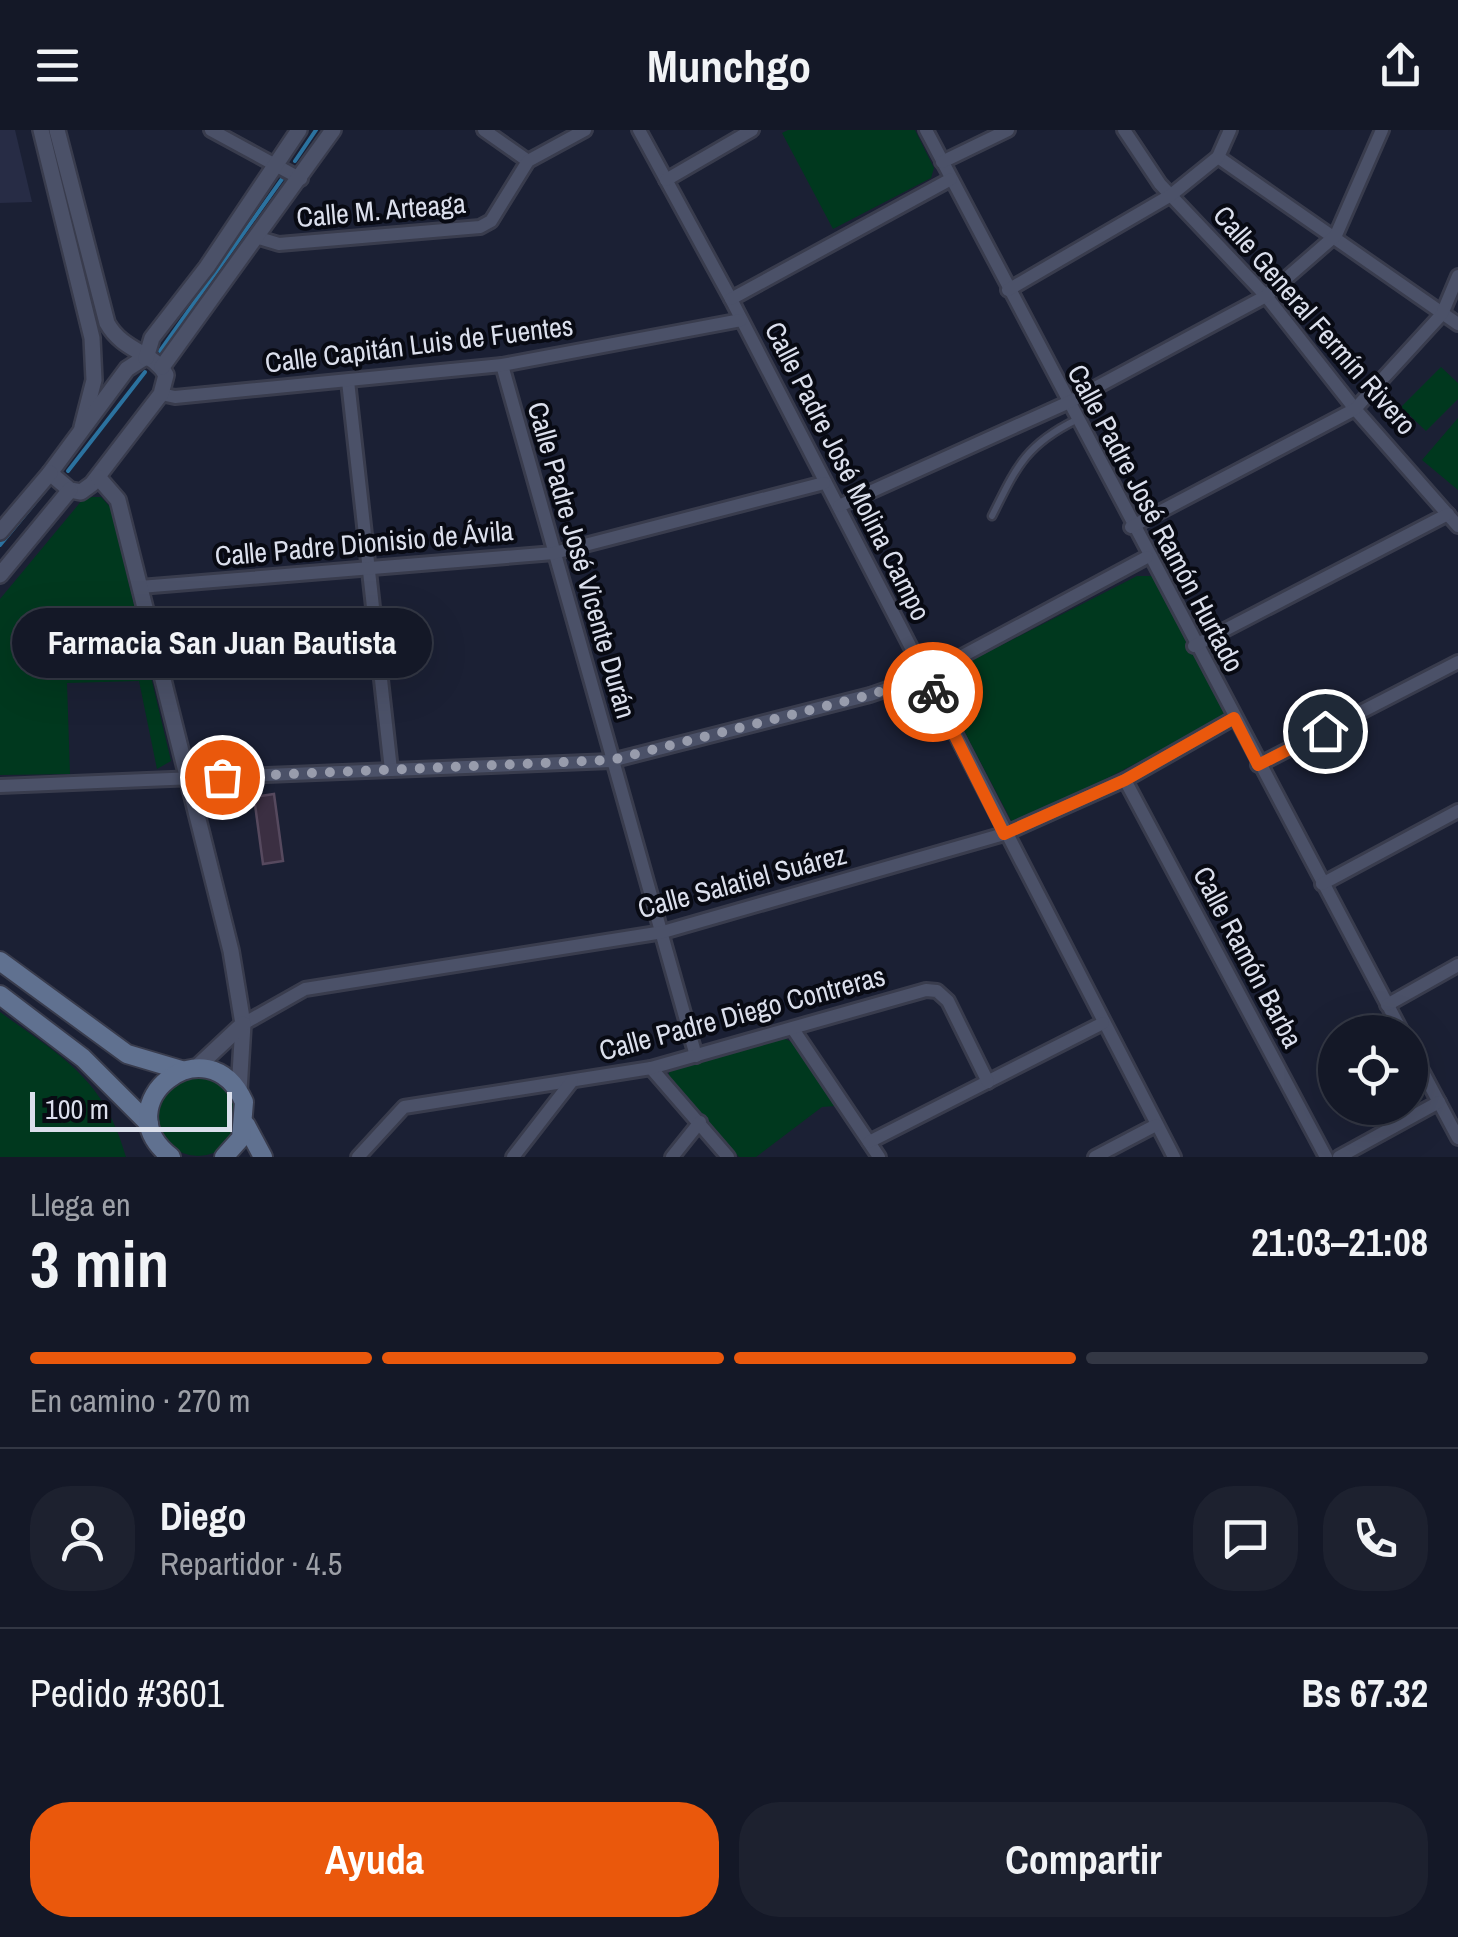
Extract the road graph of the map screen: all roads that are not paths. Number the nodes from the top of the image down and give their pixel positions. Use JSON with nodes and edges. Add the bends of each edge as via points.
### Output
{"nodes":[{"id":1,"x":41,"y":130,"type":"edge"},
{"id":2,"x":58,"y":130,"type":"edge"},
{"id":3,"x":211,"y":130,"type":"edge"},
{"id":4,"x":299,"y":130,"type":"edge"},
{"id":5,"x":332,"y":130,"type":"edge"},
{"id":6,"x":484,"y":130,"type":"edge"},
{"id":7,"x":585,"y":130,"type":"edge"},
{"id":8,"x":639,"y":130,"type":"edge"},
{"id":9,"x":752,"y":130,"type":"edge"},
{"id":10,"x":926,"y":130,"type":"edge"},
{"id":11,"x":1008,"y":130,"type":"edge"},
{"id":12,"x":1124,"y":130,"type":"edge"},
{"id":13,"x":1230,"y":130,"type":"edge"},
{"id":14,"x":1382,"y":130,"type":"edge"},
{"id":15,"x":1218,"y":157,"type":"junction"},
{"id":16,"x":528,"y":161,"type":"junction"},
{"id":17,"x":942,"y":162,"type":"junction"},
{"id":18,"x":278,"y":164,"type":"junction"},
{"id":19,"x":301,"y":179,"type":"junction"},
{"id":20,"x":951,"y":179,"type":"junction"},
{"id":21,"x":666,"y":180,"type":"junction"},
{"id":22,"x":1171,"y":195,"type":"junction"},
{"id":23,"x":1336,"y":235,"type":"junction"},
{"id":24,"x":259,"y":238,"type":"junction"},
{"id":25,"x":1458,"y":276,"type":"edge"},
{"id":26,"x":1008,"y":290,"type":"junction"},
{"id":27,"x":1266,"y":296,"type":"junction"},
{"id":28,"x":731,"y":299,"type":"junction"},
{"id":29,"x":1442,"y":314,"type":"junction"},
{"id":30,"x":741,"y":320,"type":"junction"},
{"id":31,"x":1458,"y":324,"type":"edge"},
{"id":32,"x":145,"y":358,"type":"junction"},
{"id":33,"x":502,"y":365,"type":"junction"},
{"id":34,"x":162,"y":366,"type":"junction"},
{"id":35,"x":348,"y":381,"type":"junction"},
{"id":36,"x":161,"y":394,"type":"junction"},
{"id":37,"x":1067,"y":403,"type":"junction"},
{"id":38,"x":1355,"y":409,"type":"junction"},
{"id":39,"x":1076,"y":420,"type":"junction"},
{"id":40,"x":82,"y":427,"type":"junction"},
{"id":41,"x":50,"y":473,"type":"junction"},
{"id":42,"x":98,"y":477,"type":"junction"},
{"id":43,"x":824,"y":482,"type":"junction"},
{"id":44,"x":70,"y":490,"type":"junction"},
{"id":45,"x":839,"y":506,"type":"junction"},
{"id":46,"x":1448,"y":514,"type":"junction"},
{"id":47,"x":992,"y":516,"type":"dead end"},
{"id":48,"x":1458,"y":526,"type":"edge"},
{"id":49,"x":1131,"y":527,"type":"junction"},
{"id":50,"x":0,"y":532,"type":"edge"},
{"id":51,"x":554,"y":553,"type":"junction"},
{"id":52,"x":1147,"y":557,"type":"junction"},
{"id":53,"x":368,"y":568,"type":"junction"},
{"id":54,"x":0,"y":575,"type":"edge"},
{"id":55,"x":140,"y":588,"type":"junction"},
{"id":56,"x":1194,"y":646,"type":"junction"},
{"id":57,"x":1458,"y":662,"type":"edge"},
{"id":58,"x":926,"y":676,"type":"junction"},
{"id":59,"x":1234,"y":718,"type":"junction"},
{"id":60,"x":612,"y":760,"type":"junction"},
{"id":61,"x":1258,"y":765,"type":"junction"},
{"id":62,"x":391,"y":770,"type":"junction"},
{"id":63,"x":188,"y":779,"type":"junction"},
{"id":64,"x":1125,"y":780,"type":"junction"},
{"id":65,"x":0,"y":786,"type":"edge"},
{"id":66,"x":1458,"y":810,"type":"edge"},
{"id":67,"x":1004,"y":834,"type":"junction"},
{"id":68,"x":1322,"y":884,"type":"junction"},
{"id":69,"x":662,"y":932,"type":"junction"},
{"id":70,"x":0,"y":961,"type":"edge"},
{"id":71,"x":1458,"y":965,"type":"edge"},
{"id":72,"x":0,"y":995,"type":"edge"},
{"id":73,"x":1387,"y":1005,"type":"junction"},
{"id":74,"x":1393,"y":1015,"type":"edge"},
{"id":75,"x":1103,"y":1023,"type":"junction"},
{"id":76,"x":243,"y":1024,"type":"junction"},
{"id":77,"x":793,"y":1030,"type":"junction"},
{"id":78,"x":696,"y":1056,"type":"junction"},
{"id":79,"x":651,"y":1068,"type":"junction"},
{"id":80,"x":189,"y":1069,"type":"junction"},
{"id":81,"x":572,"y":1081,"type":"junction"},
{"id":82,"x":988,"y":1082,"type":"junction"},
{"id":83,"x":1428,"y":1082,"type":"edge"},
{"id":84,"x":239,"y":1092,"type":"junction"},
{"id":85,"x":1439,"y":1102,"type":"junction"},
{"id":86,"x":1453,"y":1118,"type":"edge"},
{"id":87,"x":700,"y":1122,"type":"junction"},
{"id":88,"x":149,"y":1124,"type":"junction"},
{"id":89,"x":246,"y":1125,"type":"junction"},
{"id":90,"x":1156,"y":1125,"type":"junction"},
{"id":91,"x":1458,"y":1138,"type":"edge"},
{"id":92,"x":870,"y":1142,"type":"junction"},
{"id":93,"x":161,"y":1153,"type":"edge"},
{"id":94,"x":224,"y":1157,"type":"edge"},
{"id":95,"x":263,"y":1157,"type":"edge"},
{"id":96,"x":358,"y":1157,"type":"edge"},
{"id":97,"x":513,"y":1157,"type":"edge"},
{"id":98,"x":672,"y":1157,"type":"edge"},
{"id":99,"x":728,"y":1157,"type":"edge"},
{"id":100,"x":880,"y":1157,"type":"edge"},
{"id":101,"x":1096,"y":1157,"type":"edge"},
{"id":102,"x":1174,"y":1157,"type":"edge"},
{"id":103,"x":1326,"y":1157,"type":"edge"},
{"id":104,"x":1338,"y":1157,"type":"edge"}],
"edges":[{"from":1,"to":40,"type":"street","via":[[92,338],[94,380]]},
{"from":2,"to":32,"type":"street","via":[[107,324]]},
{"from":3,"to":18,"type":"street"},
{"from":4,"to":18,"type":"street"},
{"from":5,"to":19,"type":"street"},
{"from":6,"to":16,"type":"street"},
{"from":7,"to":16,"type":"street","name":"Calle M. Arteaga"},
{"from":8,"to":21,"type":"street","name":"Calle Padre José Molina Campo"},
{"from":9,"to":21,"type":"street"},
{"from":10,"to":17,"type":"street","name":"Calle Padre José Ramón Hurtado"},
{"from":11,"to":17,"type":"street"},
{"from":12,"to":22,"type":"street","name":"Calle General Fermín Rivero"},
{"from":13,"to":15,"type":"street"},
{"from":14,"to":23,"type":"street"},
{"from":15,"to":22,"type":"street"},
{"from":15,"to":23,"type":"street"},
{"from":16,"to":24,"type":"street","name":"Calle M. Arteaga","via":[[491,221],[480,227],[279,244]]},
{"from":17,"to":20,"type":"street","name":"Calle Padre José Ramón Hurtado"},
{"from":18,"to":19,"type":"street"},
{"from":18,"to":32,"type":"street","via":[[152,338]]},
{"from":19,"to":24,"type":"street"},
{"from":20,"to":26,"type":"street","name":"Calle Padre José Ramón Hurtado"},
{"from":20,"to":28,"type":"street"},
{"from":21,"to":28,"type":"street","name":"Calle Padre José Molina Campo"},
{"from":22,"to":26,"type":"street"},
{"from":22,"to":27,"type":"street","name":"Calle General Fermín Rivero"},
{"from":23,"to":27,"type":"street"},
{"from":23,"to":29,"type":"street"},
{"from":24,"to":34,"type":"street"},
{"from":25,"to":29,"type":"street"},
{"from":26,"to":37,"type":"street","name":"Calle Padre José Ramón Hurtado"},
{"from":27,"to":37,"type":"street"},
{"from":27,"to":38,"type":"street","name":"Calle General Fermín Rivero"},
{"from":28,"to":30,"type":"street","name":"Calle Padre José Molina Campo"},
{"from":29,"to":31,"type":"street"},
{"from":29,"to":38,"type":"street"},
{"from":30,"to":33,"type":"street","name":"Calle Capitán Luis de Fuentes"},
{"from":30,"to":43,"type":"street","name":"Calle Padre José Molina Campo"},
{"from":32,"to":34,"type":"street"},
{"from":32,"to":40,"type":"street","via":[[127,369]]},
{"from":33,"to":35,"type":"street","name":"Calle Capitán Luis de Fuentes"},
{"from":33,"to":51,"type":"street","name":"Calle Padre José Vicente Durán"},
{"from":34,"to":36,"type":"street"},
{"from":35,"to":36,"type":"street","name":"Calle Capitán Luis de Fuentes"},
{"from":35,"to":53,"type":"street"},
{"from":36,"to":42,"type":"street"},
{"from":37,"to":39,"type":"street","name":"Calle Padre José Ramón Hurtado"},
{"from":37,"to":45,"type":"street"},
{"from":38,"to":46,"type":"street","name":"Calle General Fermín Rivero"},
{"from":38,"to":49,"type":"street"},
{"from":39,"to":47,"type":"lane","via":[[1023,455]]},
{"from":39,"to":49,"type":"street","name":"Calle Padre José Ramón Hurtado"},
{"from":40,"to":41,"type":"street"},
{"from":41,"to":44,"type":"street"},
{"from":41,"to":50,"type":"street"},
{"from":42,"to":44,"type":"street","via":[[88,489]]},
{"from":42,"to":55,"type":"street","via":[[118,500]]},
{"from":43,"to":45,"type":"street","name":"Calle Padre José Molina Campo"},
{"from":43,"to":51,"type":"street","name":"Calle Padre Dionisio de Ávila"},
{"from":44,"to":54,"type":"street"},
{"from":45,"to":58,"type":"street","name":"Calle Padre José Molina Campo"},
{"from":46,"to":48,"type":"street","name":"Calle General Fermín Rivero"},
{"from":46,"to":56,"type":"street"},
{"from":49,"to":52,"type":"street","name":"Calle Padre José Ramón Hurtado"},
{"from":51,"to":53,"type":"street","name":"Calle Padre Dionisio de Ávila"},
{"from":51,"to":60,"type":"street","name":"Calle Padre José Vicente Durán"},
{"from":52,"to":56,"type":"street","name":"Calle Padre José Ramón Hurtado"},
{"from":52,"to":58,"type":"street"},
{"from":53,"to":55,"type":"street","name":"Calle Padre Dionisio de Ávila"},
{"from":53,"to":62,"type":"street"},
{"from":55,"to":63,"type":"street"},
{"from":56,"to":59,"type":"street","name":"Calle Padre José Ramón Hurtado"},
{"from":57,"to":61,"type":"street"},
{"from":58,"to":60,"type":"street"},
{"from":58,"to":67,"type":"street","name":"Calle Padre José Molina Campo"},
{"from":59,"to":61,"type":"street","name":"Calle Padre José Ramón Hurtado"},
{"from":59,"to":64,"type":"street","name":"Calle Salatiel Suárez"},
{"from":60,"to":62,"type":"street"},
{"from":60,"to":69,"type":"street","name":"Calle Padre José Vicente Durán"},
{"from":61,"to":68,"type":"street","name":"Calle Padre José Ramón Hurtado"},
{"from":62,"to":63,"type":"street"},
{"from":63,"to":65,"type":"street"},
{"from":63,"to":76,"type":"street"},
{"from":64,"to":67,"type":"street","name":"Calle Salatiel Suárez"},
{"from":64,"to":103,"type":"street","name":"Calle Ramón Barba"},
{"from":66,"to":68,"type":"street"},
{"from":67,"to":69,"type":"street","name":"Calle Salatiel Suárez"},
{"from":67,"to":75,"type":"street","name":"Calle Padre José Molina Campo"},
{"from":68,"to":73,"type":"street","name":"Calle Padre José Ramón Hurtado"},
{"from":69,"to":76,"type":"street","name":"Calle Salatiel Suárez","via":[[305,989]]},
{"from":69,"to":78,"type":"street","name":"Calle Padre José Vicente Durán"},
{"from":70,"to":80,"type":"main road","via":[[127,1054]]},
{"from":71,"to":73,"type":"street"},
{"from":72,"to":88,"type":"main road","via":[[82,1058]]},
{"from":73,"to":74,"type":"street","name":"Calle Padre José Ramón Hurtado"},
{"from":75,"to":82,"type":"street"},
{"from":75,"to":90,"type":"street","name":"Calle Padre José Molina Campo"},
{"from":76,"to":80,"type":"street"},
{"from":76,"to":84,"type":"street"},
{"from":77,"to":78,"type":"street","name":"Calle Padre Diego Contreras"},
{"from":77,"to":82,"type":"street","name":"Calle Padre Diego Contreras","via":[[937,991]]},
{"from":77,"to":92,"type":"street"},
{"from":78,"to":79,"type":"street","name":"Calle Padre Diego Contreras"},
{"from":79,"to":81,"type":"street","name":"Calle Padre Diego Contreras"},
{"from":79,"to":87,"type":"street"},
{"from":80,"to":84,"type":"main road","via":[[221,1074]]},
{"from":80,"to":88,"type":"main road","via":[[155,1092]]},
{"from":81,"to":96,"type":"street","name":"Calle Padre Diego Contreras","via":[[404,1107]]},
{"from":81,"to":97,"type":"street"},
{"from":82,"to":92,"type":"street"},
{"from":83,"to":85,"type":"street"},
{"from":84,"to":89,"type":"main road"},
{"from":85,"to":86,"type":"street"},
{"from":85,"to":104,"type":"street"},
{"from":86,"to":91,"type":"street"},
{"from":87,"to":98,"type":"street"},
{"from":87,"to":99,"type":"street"},
{"from":88,"to":93,"type":"main road"},
{"from":89,"to":94,"type":"main road"},
{"from":89,"to":95,"type":"main road"},
{"from":90,"to":101,"type":"street"},
{"from":90,"to":102,"type":"street","name":"Calle Padre José Molina Campo"},
{"from":92,"to":100,"type":"street"}]}
